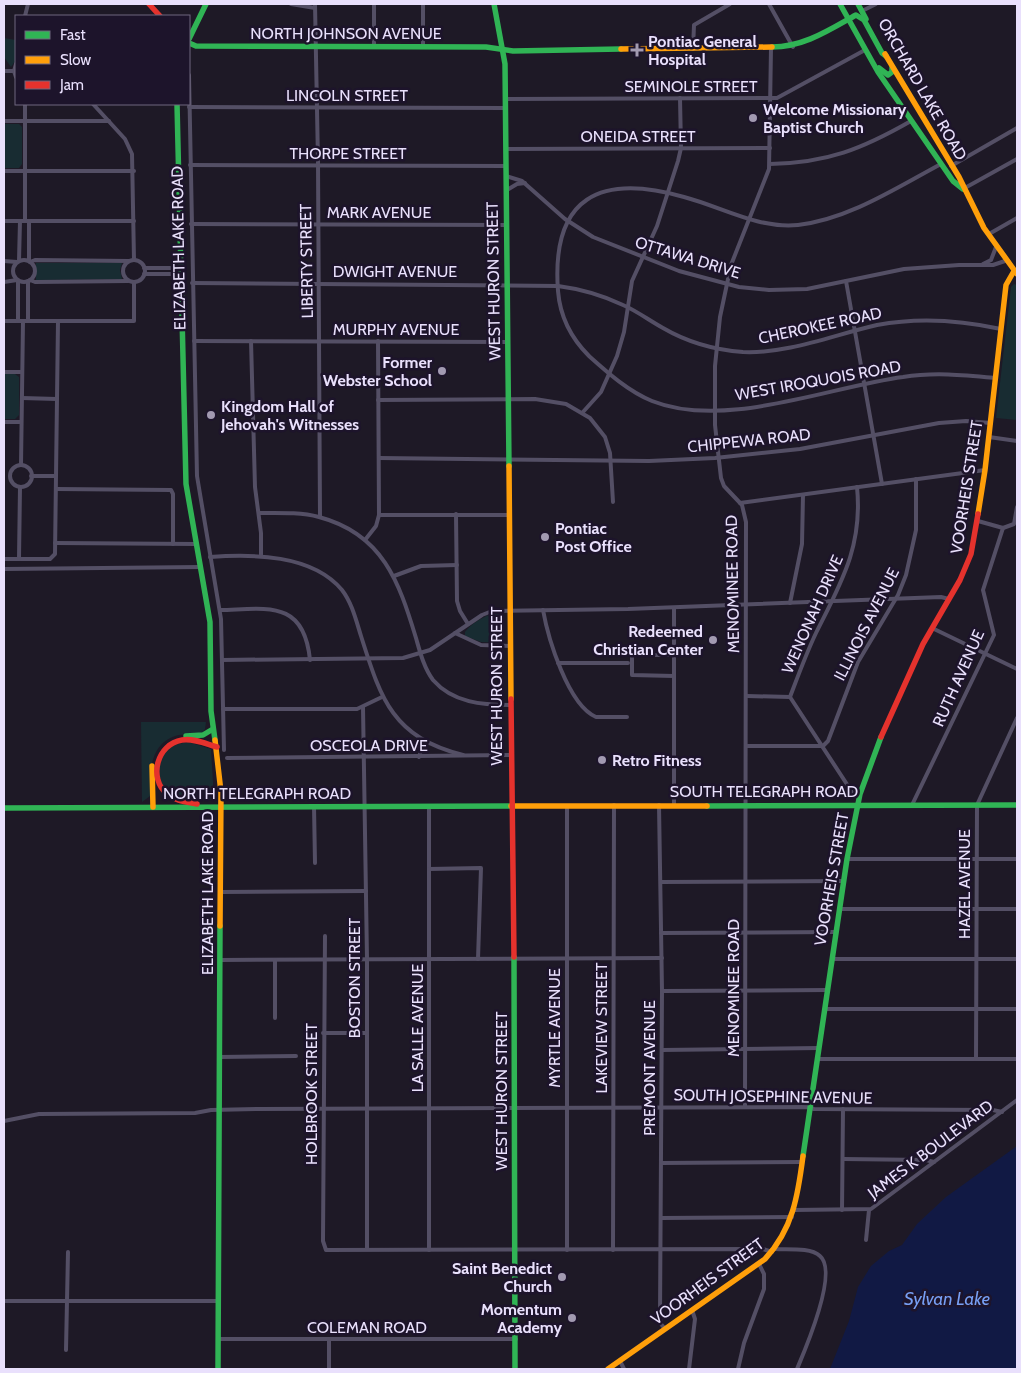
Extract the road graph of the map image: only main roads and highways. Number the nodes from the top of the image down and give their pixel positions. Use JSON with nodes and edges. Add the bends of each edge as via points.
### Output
{"nodes":[{"id":1,"x":149,"y":4,"type":"edge"},
{"id":2,"x":206,"y":4,"type":"edge"},
{"id":3,"x":494,"y":4,"type":"edge"},
{"id":4,"x":840,"y":4,"type":"edge"},
{"id":5,"x":858,"y":4,"type":"edge"},
{"id":6,"x":159,"y":15,"type":"edge"},
{"id":7,"x":848,"y":19,"type":"junction"},
{"id":8,"x":190,"y":37,"type":"edge"},
{"id":9,"x":190,"y":43,"type":"edge"},
{"id":10,"x":503,"y":49,"type":"junction"},
{"id":11,"x":865,"y":50,"type":"junction"},
{"id":12,"x":886,"y":56,"type":"junction"},
{"id":13,"x":892,"y":67,"type":"junction"},
{"id":14,"x":177,"y":105,"type":"edge"},
{"id":15,"x":930,"y":132,"type":"junction"},
{"id":16,"x":922,"y":136,"type":"junction"},
{"id":17,"x":963,"y":189,"type":"junction"},
{"id":18,"x":1016,"y":273,"type":"edge"},
{"id":19,"x":213,"y":729,"type":"junction"},
{"id":20,"x":217,"y":747,"type":"junction"},
{"id":21,"x":858,"y":805,"type":"junction"},
{"id":22,"x":1017,"y":805,"type":"edge"},
{"id":23,"x":511,"y":806,"type":"junction"},
{"id":24,"x":153,"y":807,"type":"junction"},
{"id":25,"x":205,"y":807,"type":"junction"},
{"id":26,"x":221,"y":807,"type":"junction"},
{"id":27,"x":4,"y":808,"type":"edge"},
{"id":28,"x":218,"y":1369,"type":"edge"},
{"id":29,"x":515,"y":1369,"type":"edge"},
{"id":30,"x":608,"y":1369,"type":"edge"}],
"edges":[{"from":1,"to":6,"type":"main road"},
{"from":2,"to":8,"type":"main road"},
{"from":3,"to":10,"type":"main road","name":"WEST HURON STREET"},
{"from":4,"to":7,"type":"main road","name":"ORCHARD LAKE ROAD"},
{"from":5,"to":12,"type":"main road","name":"ORCHARD LAKE ROAD"},
{"from":7,"to":10,"type":"main road","name":"NORTH JOHNSON AVENUE","via":[[793,47]]},
{"from":7,"to":11,"type":"main road","name":"ORCHARD LAKE ROAD"},
{"from":7,"to":12,"type":"main road","via":[[856,15],[864,20]]},
{"from":9,"to":10,"type":"main road","name":"NORTH JOHNSON AVENUE","via":[[203,46]]},
{"from":10,"to":23,"type":"main road","name":"WEST HURON STREET"},
{"from":11,"to":13,"type":"main road","via":[[869,51],[882,72],[890,74]]},
{"from":11,"to":16,"type":"main road","name":"ORCHARD LAKE ROAD"},
{"from":12,"to":13,"type":"main road","name":"ORCHARD LAKE ROAD"},
{"from":13,"to":15,"type":"main road","name":"ORCHARD LAKE ROAD"},
{"from":14,"to":19,"type":"main road","name":"ELIZABETH LAKE ROAD","via":[[186,491],[210,627]]},
{"from":15,"to":16,"type":"main road"},
{"from":15,"to":17,"type":"main road","name":"ORCHARD LAKE ROAD"},
{"from":16,"to":17,"type":"main road","name":"ORCHARD LAKE ROAD","via":[[953,181]]},
{"from":17,"to":18,"type":"main road","name":"ORCHARD LAKE ROAD","via":[[996,247]]},
{"from":18,"to":21,"type":"main road","name":"VOORHEIS STREET","via":[[1007,282],[985,470],[970,559],[880,735]]},
{"from":19,"to":20,"type":"main road","name":"ELIZABETH LAKE ROAD"},
{"from":19,"to":24,"type":"main road","via":[[201,736],[174,738],[159,750],[152,768]]},
{"from":20,"to":25,"type":"main road","via":[[191,740],[178,741],[166,748],[157,764],[158,780],[167,794]]},
{"from":20,"to":26,"type":"main road","name":"ELIZABETH LAKE ROAD"},
{"from":21,"to":22,"type":"main road","name":"SOUTH TELEGRAPH ROAD"},
{"from":21,"to":23,"type":"main road","name":"SOUTH TELEGRAPH ROAD"},
{"from":21,"to":30,"type":"main road","name":"VOORHEIS STREET","via":[[843,881],[792,1217],[773,1250],[759,1264]]},
{"from":23,"to":26,"type":"main road","name":"NORTH TELEGRAPH ROAD"},
{"from":23,"to":29,"type":"main road","name":"WEST HURON STREET"},
{"from":24,"to":25,"type":"main road","name":"NORTH TELEGRAPH ROAD"},
{"from":24,"to":27,"type":"main road","name":"NORTH TELEGRAPH ROAD"},
{"from":25,"to":26,"type":"main road","name":"NORTH TELEGRAPH ROAD"},
{"from":26,"to":28,"type":"main road","name":"ELIZABETH LAKE ROAD"}]}
